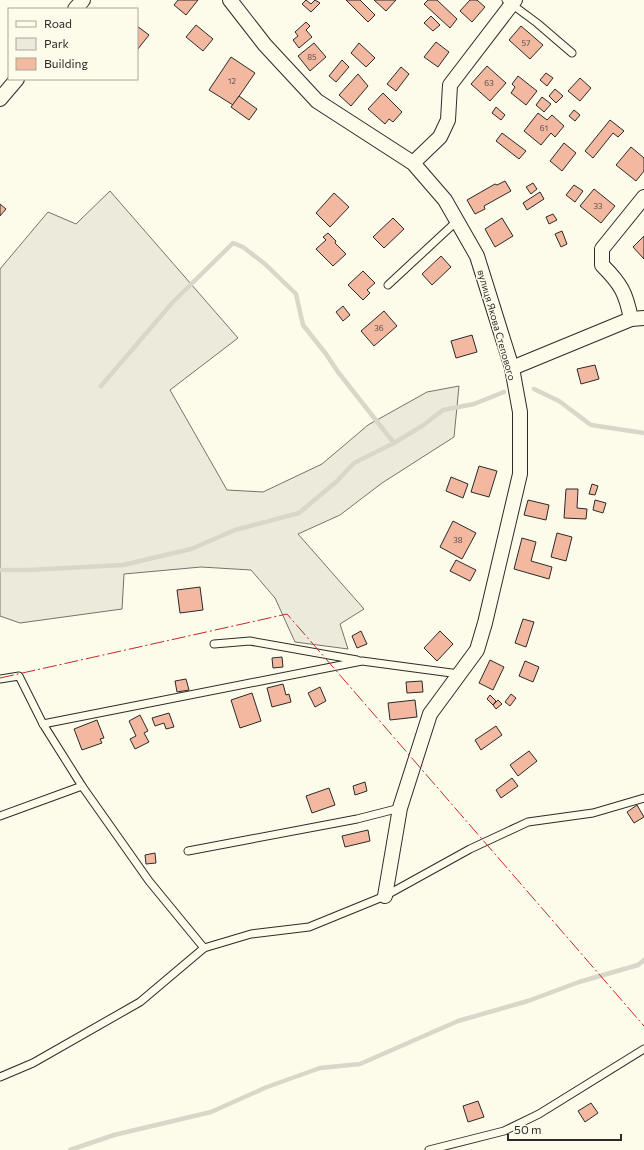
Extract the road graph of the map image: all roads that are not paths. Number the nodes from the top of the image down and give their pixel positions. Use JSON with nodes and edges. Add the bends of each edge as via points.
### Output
{"nodes":[{"id":1,"x":83,"y":0,"type":"edge"},
{"id":2,"x":230,"y":0,"type":"edge"},
{"id":3,"x":510,"y":2,"type":"edge"},
{"id":4,"x":76,"y":8,"type":"edge"},
{"id":5,"x":572,"y":52,"type":"dead end"},
{"id":6,"x":16,"y":80,"type":"edge"},
{"id":7,"x":0,"y":99,"type":"edge"},
{"id":8,"x":412,"y":163,"type":"junction"},
{"id":9,"x":644,"y":197,"type":"edge"},
{"id":10,"x":458,"y":220,"type":"junction"},
{"id":11,"x":388,"y":285,"type":"dead end"},
{"id":12,"x":637,"y":319,"type":"edge"},
{"id":13,"x":512,"y":368,"type":"junction"},
{"id":14,"x":214,"y":644,"type":"dead end"},
{"id":15,"x":362,"y":661,"type":"junction"},
{"id":16,"x":459,"y":674,"type":"junction"},
{"id":17,"x":0,"y":679,"type":"edge"},
{"id":18,"x":43,"y":724,"type":"junction"},
{"id":19,"x":82,"y":786,"type":"junction"},
{"id":20,"x":644,"y":798,"type":"edge"},
{"id":21,"x":400,"y":808,"type":"junction"},
{"id":22,"x":0,"y":816,"type":"edge"},
{"id":23,"x":188,"y":852,"type":"dead end"},
{"id":24,"x":385,"y":896,"type":"junction"},
{"id":25,"x":204,"y":948,"type":"junction"},
{"id":26,"x":644,"y":1049,"type":"edge"},
{"id":27,"x":0,"y":1077,"type":"edge"},
{"id":28,"x":430,"y":1150,"type":"edge"}],
"edges":[{"from":1,"to":4,"type":"street"},
{"from":2,"to":8,"type":"street","name":"вулиця Якова Степового","via":[[264,45],[317,101]]},
{"from":3,"to":5,"type":"lane"},
{"from":3,"to":8,"type":"street","via":[[450,85],[448,120],[440,137]]},
{"from":6,"to":7,"type":"street"},
{"from":8,"to":10,"type":"street","name":"вулиця Якова Степового","via":[[445,200]]},
{"from":9,"to":12,"type":"street","via":[[602,249],[602,265],[615,279]]},
{"from":10,"to":11,"type":"lane"},
{"from":10,"to":13,"type":"street","name":"вулиця Якова Степового","via":[[477,256]]},
{"from":12,"to":13,"type":"street"},
{"from":13,"to":16,"type":"street","name":"вулиця Якова Степового","via":[[520,412],[520,474],[481,637],[477,650]]},
{"from":14,"to":15,"type":"lane","via":[[250,641]]},
{"from":15,"to":16,"type":"lane"},
{"from":15,"to":18,"type":"lane"},
{"from":16,"to":21,"type":"street","name":"вулиця Якова Степового","via":[[430,714]]},
{"from":17,"to":18,"type":"lane","via":[[19,676]]},
{"from":18,"to":19,"type":"lane"},
{"from":19,"to":22,"type":"lane"},
{"from":19,"to":25,"type":"lane","via":[[149,881]]},
{"from":20,"to":24,"type":"lane","via":[[593,813],[528,822],[470,849]]},
{"from":21,"to":23,"type":"lane","via":[[357,819]]},
{"from":21,"to":24,"type":"street","name":"вулиця Якова Степового"},
{"from":24,"to":25,"type":"lane","via":[[309,927],[251,934]]},
{"from":25,"to":27,"type":"lane","via":[[140,1002],[33,1063]]},
{"from":26,"to":28,"type":"lane","via":[[539,1114],[504,1131]]}]}
